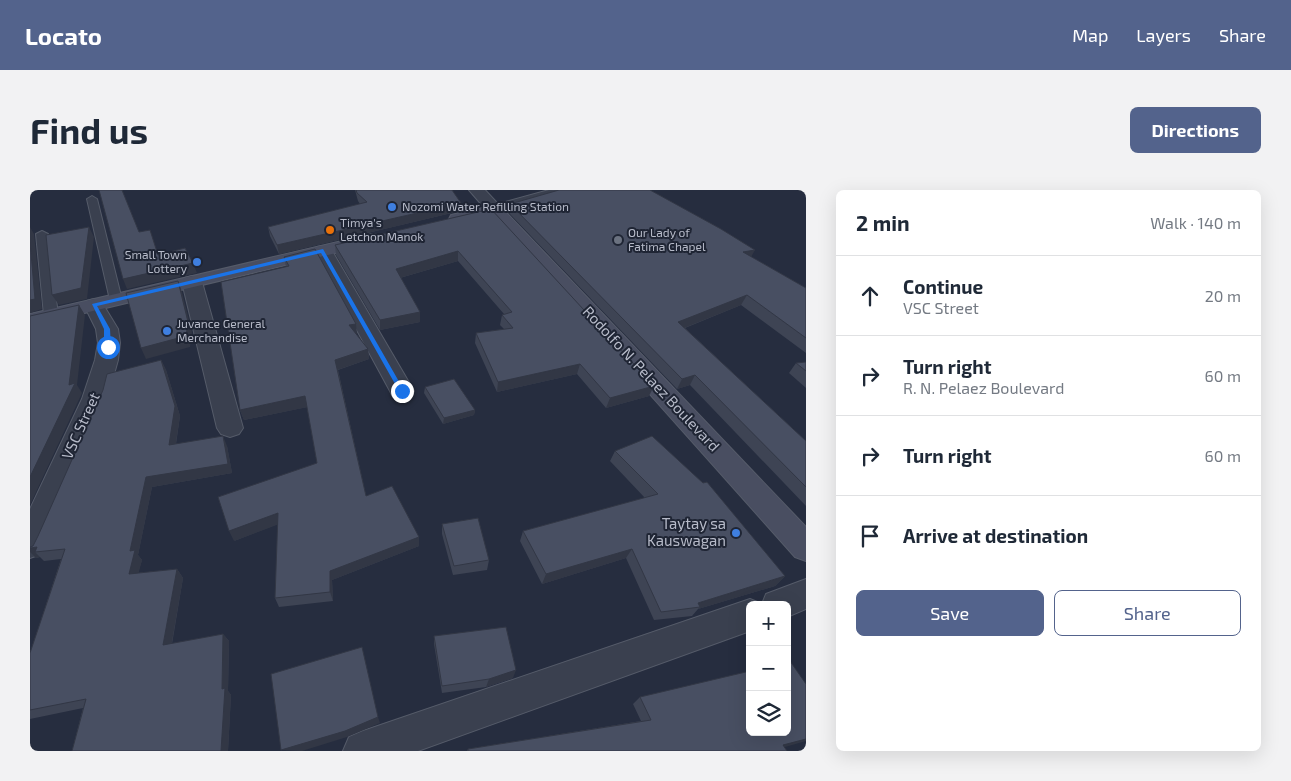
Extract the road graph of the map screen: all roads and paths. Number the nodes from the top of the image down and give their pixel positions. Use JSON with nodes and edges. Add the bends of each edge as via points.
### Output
{"nodes":[{"id":1,"x":477,"y":190,"type":"edge"},
{"id":2,"x":566,"y":190,"type":"edge"},
{"id":3,"x":92,"y":199,"type":"dead end"},
{"id":4,"x":495,"y":210,"type":"junction"},
{"id":5,"x":438,"y":223,"type":"edge"},
{"id":6,"x":42,"y":234,"type":"dead end"},
{"id":7,"x":390,"y":235,"type":"edge"},
{"id":8,"x":323,"y":251,"type":"junction"},
{"id":9,"x":192,"y":282,"type":"junction"},
{"id":10,"x":105,"y":302,"type":"junction"},
{"id":11,"x":51,"y":315,"type":"junction"},
{"id":12,"x":30,"y":320,"type":"edge"},
{"id":13,"x":402,"y":391,"type":"dead end"},
{"id":14,"x":230,"y":428,"type":"dead end"},
{"id":15,"x":30,"y":544,"type":"edge"},
{"id":16,"x":806,"y":548,"type":"edge"},
{"id":17,"x":806,"y":594,"type":"edge"},
{"id":18,"x":788,"y":601,"type":"edge"},
{"id":19,"x":746,"y":617,"type":"edge"},
{"id":20,"x":362,"y":751,"type":"edge"}],
"edges":[{"from":1,"to":4,"type":"street"},
{"from":2,"to":4,"type":"street"},
{"from":3,"to":10,"type":"lane"},
{"from":4,"to":5,"type":"street"},
{"from":4,"to":16,"type":"street","name":"Rodolfo N. Pelaez Boulevard"},
{"from":6,"to":11,"type":"lane"},
{"from":7,"to":8,"type":"street"},
{"from":8,"to":9,"type":"street"},
{"from":8,"to":13,"type":"street"},
{"from":9,"to":10,"type":"street"},
{"from":9,"to":14,"type":"street"},
{"from":10,"to":11,"type":"street"},
{"from":10,"to":15,"type":"street","name":"VSC Street","via":[[108,347],[99,385],[85,424]]},
{"from":11,"to":12,"type":"street"},
{"from":17,"to":18,"type":"street"},
{"from":19,"to":20,"type":"street"}]}
